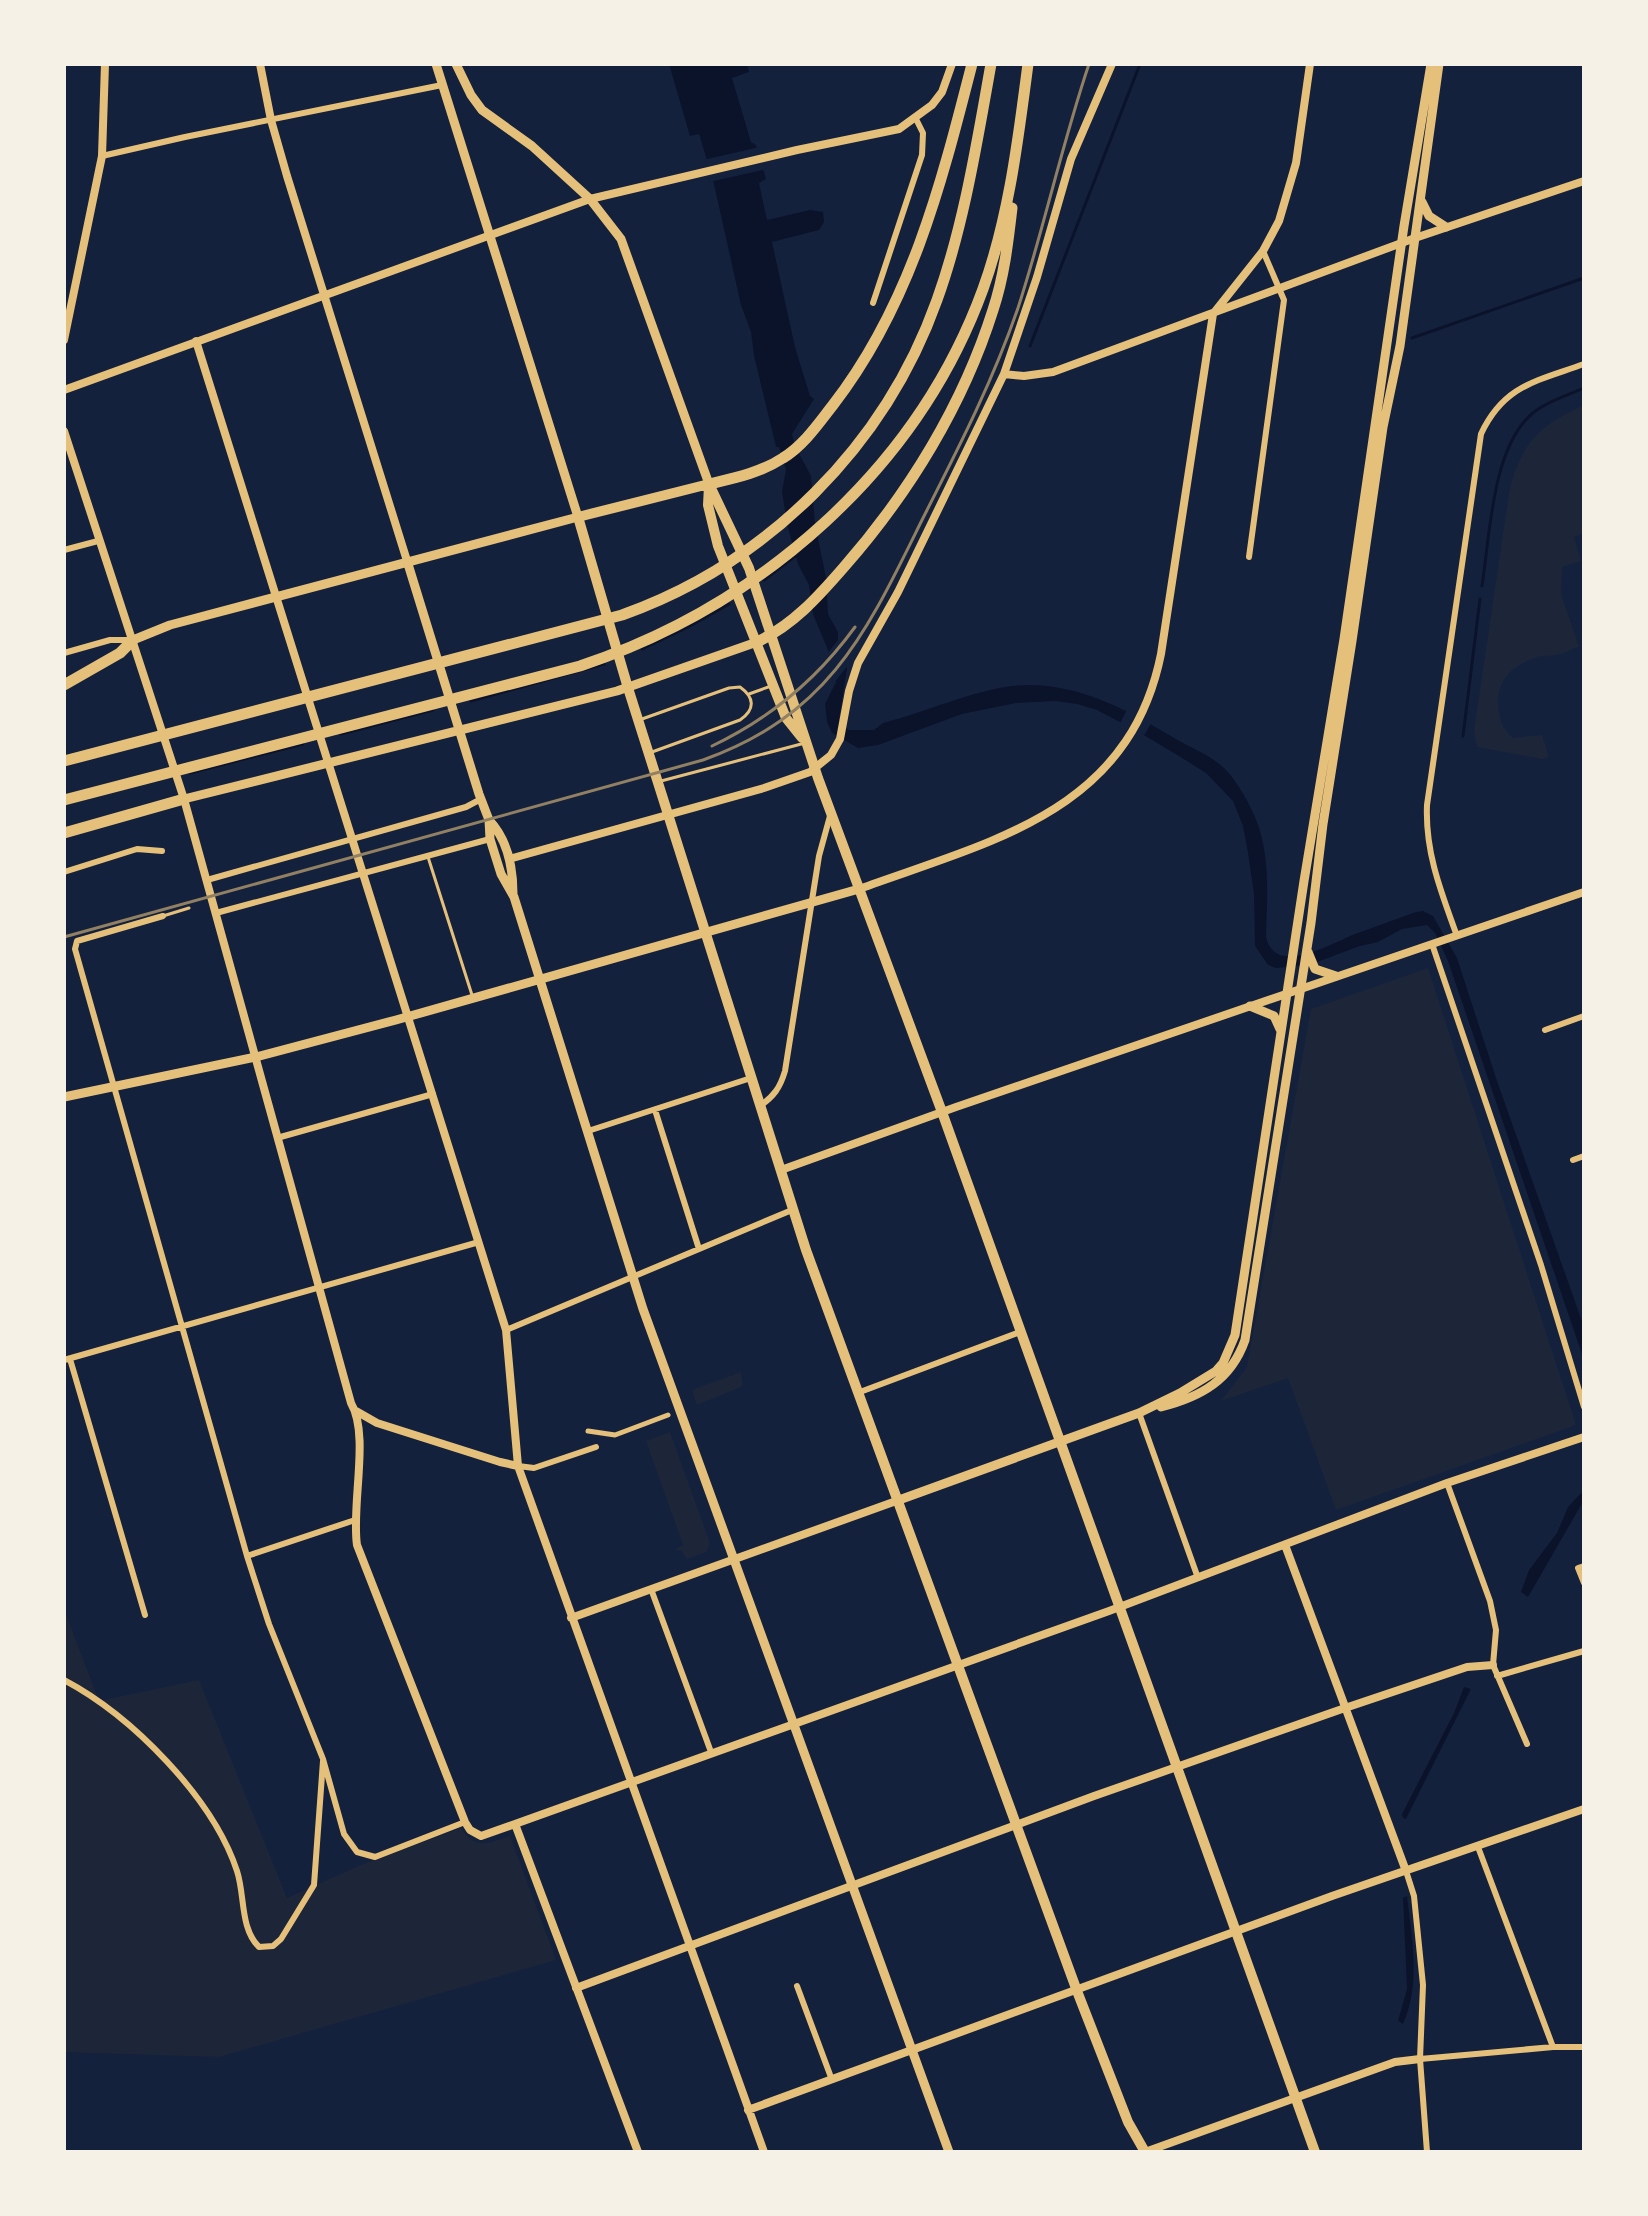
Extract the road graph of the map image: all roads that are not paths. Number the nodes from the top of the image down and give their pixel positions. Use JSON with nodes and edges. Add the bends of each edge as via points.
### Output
{"nodes":[{"id":1,"x":105,"y":64,"type":"edge"},
{"id":2,"x":260,"y":64,"type":"edge"},
{"id":3,"x":436,"y":64,"type":"edge"},
{"id":4,"x":456,"y":64,"type":"edge"},
{"id":5,"x":952,"y":64,"type":"edge"},
{"id":6,"x":972,"y":64,"type":"edge"},
{"id":7,"x":991,"y":64,"type":"edge"},
{"id":8,"x":1112,"y":64,"type":"edge"},
{"id":9,"x":1310,"y":64,"type":"edge"},
{"id":10,"x":1431,"y":64,"type":"edge"},
{"id":11,"x":1439,"y":64,"type":"edge"},
{"id":12,"x":1028,"y":65,"type":"edge"},
{"id":13,"x":442,"y":85,"type":"junction"},
{"id":14,"x":916,"y":119,"type":"junction"},
{"id":15,"x":271,"y":120,"type":"junction"},
{"id":16,"x":102,"y":156,"type":"junction"},
{"id":17,"x":1584,"y":181,"type":"edge"},
{"id":18,"x":1421,"y":197,"type":"junction"},
{"id":19,"x":590,"y":199,"type":"junction"},
{"id":20,"x":1446,"y":227,"type":"junction"},
{"id":21,"x":489,"y":237,"type":"junction"},
{"id":22,"x":1415,"y":238,"type":"junction"},
{"id":23,"x":1401,"y":243,"type":"junction"},
{"id":24,"x":1263,"y":251,"type":"junction"},
{"id":25,"x":1280,"y":289,"type":"junction"},
{"id":26,"x":324,"y":296,"type":"junction"},
{"id":27,"x":873,"y":303,"type":"dead end"},
{"id":28,"x":1213,"y":314,"type":"junction"},
{"id":29,"x":64,"y":340,"type":"edge"},
{"id":30,"x":196,"y":341,"type":"junction"},
{"id":31,"x":1584,"y":364,"type":"edge"},
{"id":32,"x":1004,"y":374,"type":"junction"},
{"id":33,"x":64,"y":390,"type":"edge"},
{"id":34,"x":64,"y":431,"type":"edge"},
{"id":35,"x":709,"y":484,"type":"junction"},
{"id":36,"x":578,"y":517,"type":"junction"},
{"id":37,"x":98,"y":541,"type":"junction"},
{"id":38,"x":64,"y":550,"type":"edge"},
{"id":39,"x":1249,"y":557,"type":"dead end"},
{"id":40,"x":408,"y":564,"type":"junction"},
{"id":41,"x":276,"y":598,"type":"junction"},
{"id":42,"x":770,"y":636,"type":"junction"},
{"id":43,"x":133,"y":640,"type":"junction"},
{"id":44,"x":757,"y":642,"type":"junction"},
{"id":45,"x":64,"y":653,"type":"edge"},
{"id":46,"x":64,"y":685,"type":"edge"},
{"id":47,"x":775,"y":685,"type":"junction"},
{"id":48,"x":628,"y":688,"type":"junction"},
{"id":49,"x":749,"y":694,"type":"junction"},
{"id":50,"x":638,"y":720,"type":"junction"},
{"id":51,"x":460,"y":733,"type":"junction"},
{"id":52,"x":805,"y":742,"type":"junction"},
{"id":53,"x":649,"y":753,"type":"junction"},
{"id":54,"x":64,"y":761,"type":"edge"},
{"id":55,"x":329,"y":765,"type":"junction"},
{"id":56,"x":815,"y":770,"type":"junction"},
{"id":57,"x":658,"y":782,"type":"junction"},
{"id":58,"x":184,"y":799,"type":"junction"},
{"id":59,"x":481,"y":799,"type":"junction"},
{"id":60,"x":64,"y":800,"type":"edge"},
{"id":61,"x":831,"y":814,"type":"junction"},
{"id":62,"x":668,"y":815,"type":"junction"},
{"id":63,"x":489,"y":820,"type":"junction"},
{"id":64,"x":64,"y":833,"type":"edge"},
{"id":65,"x":490,"y":839,"type":"junction"},
{"id":66,"x":352,"y":840,"type":"junction"},
{"id":67,"x":162,"y":851,"type":"dead end"},
{"id":68,"x":427,"y":855,"type":"junction"},
{"id":69,"x":509,"y":859,"type":"junction"},
{"id":70,"x":64,"y":872,"type":"edge"},
{"id":71,"x":363,"y":873,"type":"junction"},
{"id":72,"x":207,"y":880,"type":"junction"},
{"id":73,"x":859,"y":889,"type":"junction"},
{"id":74,"x":1584,"y":892,"type":"edge"},
{"id":75,"x":514,"y":897,"type":"junction"},
{"id":76,"x":812,"y":904,"type":"junction"},
{"id":77,"x":189,"y":908,"type":"dead end"},
{"id":78,"x":216,"y":913,"type":"junction"},
{"id":79,"x":163,"y":916,"type":"joint"},
{"id":80,"x":706,"y":933,"type":"junction"},
{"id":81,"x":1454,"y":937,"type":"junction"},
{"id":82,"x":1434,"y":944,"type":"junction"},
{"id":83,"x":1308,"y":968,"type":"junction"},
{"id":84,"x":1336,"y":976,"type":"junction"},
{"id":85,"x":540,"y":980,"type":"junction"},
{"id":86,"x":1300,"y":989,"type":"junction"},
{"id":87,"x":1287,"y":993,"type":"junction"},
{"id":88,"x":473,"y":998,"type":"junction"},
{"id":89,"x":1250,"y":1006,"type":"junction"},
{"id":90,"x":1584,"y":1016,"type":"edge"},
{"id":91,"x":409,"y":1017,"type":"junction"},
{"id":92,"x":1545,"y":1030,"type":"dead end"},
{"id":93,"x":1281,"y":1032,"type":"junction"},
{"id":94,"x":256,"y":1057,"type":"junction"},
{"id":95,"x":751,"y":1078,"type":"junction"},
{"id":96,"x":113,"y":1087,"type":"junction"},
{"id":97,"x":433,"y":1094,"type":"junction"},
{"id":98,"x":64,"y":1097,"type":"edge"},
{"id":99,"x":760,"y":1106,"type":"junction"},
{"id":100,"x":655,"y":1110,"type":"junction"},
{"id":101,"x":942,"y":1112,"type":"junction"},
{"id":102,"x":588,"y":1131,"type":"junction"},
{"id":103,"x":277,"y":1138,"type":"junction"},
{"id":104,"x":1584,"y":1156,"type":"edge"},
{"id":105,"x":1573,"y":1160,"type":"dead end"},
{"id":106,"x":781,"y":1170,"type":"junction"},
{"id":107,"x":792,"y":1210,"type":"junction"},
{"id":108,"x":479,"y":1242,"type":"junction"},
{"id":109,"x":699,"y":1249,"type":"junction"},
{"id":110,"x":633,"y":1277,"type":"junction"},
{"id":111,"x":319,"y":1289,"type":"junction"},
{"id":112,"x":183,"y":1326,"type":"junction"},
{"id":113,"x":506,"y":1330,"type":"junction"},
{"id":114,"x":1020,"y":1332,"type":"junction"},
{"id":115,"x":67,"y":1360,"type":"edge"},
{"id":116,"x":1219,"y":1376,"type":"junction"},
{"id":117,"x":860,"y":1392,"type":"junction"},
{"id":118,"x":1584,"y":1407,"type":"edge"},
{"id":119,"x":356,"y":1411,"type":"junction"},
{"id":120,"x":1139,"y":1413,"type":"junction"},
{"id":121,"x":668,"y":1415,"type":"dead end"},
{"id":122,"x":588,"y":1431,"type":"dead end"},
{"id":123,"x":1584,"y":1437,"type":"edge"},
{"id":124,"x":1060,"y":1442,"type":"junction"},
{"id":125,"x":596,"y":1447,"type":"dead end"},
{"id":126,"x":518,"y":1466,"type":"junction"},
{"id":127,"x":1447,"y":1483,"type":"junction"},
{"id":128,"x":899,"y":1500,"type":"junction"},
{"id":129,"x":355,"y":1520,"type":"junction"},
{"id":130,"x":1285,"y":1545,"type":"junction"},
{"id":131,"x":247,"y":1556,"type":"junction"},
{"id":132,"x":734,"y":1559,"type":"junction"},
{"id":133,"x":1581,"y":1567,"type":"edge"},
{"id":134,"x":1198,"y":1578,"type":"junction"},
{"id":135,"x":1584,"y":1583,"type":"edge"},
{"id":136,"x":651,"y":1589,"type":"junction"},
{"id":137,"x":1119,"y":1607,"type":"junction"},
{"id":138,"x":145,"y":1615,"type":"dead end"},
{"id":139,"x":571,"y":1618,"type":"junction"},
{"id":140,"x":1584,"y":1651,"type":"edge"},
{"id":141,"x":958,"y":1663,"type":"junction"},
{"id":142,"x":1493,"y":1665,"type":"junction"},
{"id":143,"x":1497,"y":1676,"type":"junction"},
{"id":144,"x":64,"y":1680,"type":"edge"},
{"id":145,"x":1345,"y":1708,"type":"junction"},
{"id":146,"x":794,"y":1722,"type":"junction"},
{"id":147,"x":1527,"y":1744,"type":"dead end"},
{"id":148,"x":711,"y":1752,"type":"junction"},
{"id":149,"x":323,"y":1759,"type":"junction"},
{"id":150,"x":1178,"y":1767,"type":"junction"},
{"id":151,"x":630,"y":1782,"type":"junction"},
{"id":152,"x":1584,"y":1809,"type":"edge"},
{"id":153,"x":465,"y":1822,"type":"junction"},
{"id":154,"x":515,"y":1824,"type":"junction"},
{"id":155,"x":1016,"y":1824,"type":"junction"},
{"id":156,"x":1478,"y":1847,"type":"junction"},
{"id":157,"x":1406,"y":1871,"type":"junction"},
{"id":158,"x":854,"y":1885,"type":"junction"},
{"id":159,"x":1236,"y":1931,"type":"junction"},
{"id":160,"x":689,"y":1946,"type":"junction"},
{"id":161,"x":797,"y":1986,"type":"dead end"},
{"id":162,"x":576,"y":1988,"type":"junction"},
{"id":163,"x":1077,"y":1991,"type":"junction"},
{"id":164,"x":1553,"y":2047,"type":"junction"},
{"id":165,"x":1584,"y":2047,"type":"edge"},
{"id":166,"x":914,"y":2051,"type":"junction"},
{"id":167,"x":1420,"y":2059,"type":"junction"},
{"id":168,"x":832,"y":2080,"type":"junction"},
{"id":169,"x":1296,"y":2098,"type":"junction"},
{"id":170,"x":748,"y":2110,"type":"junction"},
{"id":171,"x":638,"y":2152,"type":"edge"},
{"id":172,"x":764,"y":2152,"type":"edge"},
{"id":173,"x":949,"y":2152,"type":"edge"},
{"id":174,"x":1145,"y":2152,"type":"edge"},
{"id":175,"x":1315,"y":2152,"type":"edge"},
{"id":176,"x":1427,"y":2152,"type":"edge"}],
"edges":[{"from":1,"to":16,"type":"street"},
{"from":2,"to":15,"type":"street"},
{"from":3,"to":13,"type":"main road"},
{"from":4,"to":19,"type":"main road","via":[[482,110],[532,146]]},
{"from":5,"to":14,"type":"street","via":[[942,92]]},
{"from":6,"to":35,"type":"highway","via":[[931,216],[912,269],[874,344],[798,446],[776,463]]},
{"from":7,"to":54,"type":"highway","via":[[963,202],[920,343],[872,426],[843,464],[777,528],[689,584],[636,610]]},
{"from":8,"to":32,"type":"street","via":[[1071,159]]},
{"from":9,"to":24,"type":"street","via":[[1287,200]]},
{"from":10,"to":23,"type":"main road"},
{"from":11,"to":18,"type":"main road"},
{"from":12,"to":42,"type":"highway","via":[[1001,281],[988,327],[955,403],[879,525],[805,609]]},
{"from":12,"to":60,"type":"highway","via":[[1009,189],[990,267],[965,331],[930,395],[872,473],[816,531],[761,576],[645,642],[558,673]]},
{"from":13,"to":15,"type":"street"},
{"from":13,"to":21,"type":"main road"},
{"from":14,"to":19,"type":"street","via":[[880,134]]},
{"from":14,"to":27,"type":"street","via":[[923,133],[922,155]]},
{"from":15,"to":16,"type":"street"},
{"from":15,"to":26,"type":"street"},
{"from":16,"to":29,"type":"street"},
{"from":17,"to":20,"type":"street"},
{"from":18,"to":20,"type":"main road","via":[[1429,216]]},
{"from":18,"to":22,"type":"main road"},
{"from":19,"to":21,"type":"street"},
{"from":19,"to":35,"type":"main road","via":[[628,255]]},
{"from":20,"to":22,"type":"street"},
{"from":21,"to":26,"type":"street"},
{"from":21,"to":36,"type":"main road"},
{"from":22,"to":23,"type":"street"},
{"from":22,"to":83,"type":"main road","via":[[1323,824]]},
{"from":23,"to":25,"type":"street"},
{"from":23,"to":87,"type":"main road"},
{"from":24,"to":25,"type":"street"},
{"from":24,"to":28,"type":"street"},
{"from":25,"to":28,"type":"street"},
{"from":25,"to":39,"type":"street","via":[[1283,312]]},
{"from":26,"to":30,"type":"street"},
{"from":26,"to":40,"type":"street"},
{"from":28,"to":32,"type":"street","via":[[1053,372]]},
{"from":28,"to":73,"type":"street","via":[[1163,645],[1154,681],[1127,739],[1089,784],[1043,818]]},
{"from":30,"to":33,"type":"street"},
{"from":30,"to":41,"type":"street"},
{"from":31,"to":81,"type":"street","via":[[1528,384],[1501,401],[1481,434],[1427,805],[1427,843]]},
{"from":32,"to":56,"type":"street","via":[[895,600],[858,663],[837,746]]},
{"from":34,"to":37,"type":"street"},
{"from":35,"to":36,"type":"main road"},
{"from":35,"to":42,"type":"main road","via":[[749,568]]},
{"from":35,"to":44,"type":"main road","via":[[714,533]]},
{"from":36,"to":40,"type":"main road"},
{"from":36,"to":48,"type":"main road"},
{"from":37,"to":38,"type":"street"},
{"from":37,"to":43,"type":"street"},
{"from":40,"to":41,"type":"main road"},
{"from":40,"to":51,"type":"main road"},
{"from":41,"to":43,"type":"main road"},
{"from":41,"to":55,"type":"street"},
{"from":42,"to":44,"type":"highway"},
{"from":42,"to":52,"type":"main road"},
{"from":43,"to":45,"type":"street","via":[[110,640]]},
{"from":43,"to":46,"type":"highway"},
{"from":43,"to":58,"type":"street"},
{"from":44,"to":47,"type":"main road"},
{"from":44,"to":48,"type":"main road"},
{"from":47,"to":49,"type":"lane"},
{"from":47,"to":52,"type":"main road","via":[[786,718]]},
{"from":48,"to":50,"type":"main road"},
{"from":48,"to":51,"type":"main road"},
{"from":49,"to":50,"type":"lane","via":[[740,687],[729,688]]},
{"from":49,"to":53,"type":"lane","via":[[749,714],[740,720]]},
{"from":50,"to":53,"type":"main road"},
{"from":51,"to":55,"type":"main road"},
{"from":51,"to":59,"type":"main road"},
{"from":52,"to":56,"type":"main road"},
{"from":52,"to":57,"type":"lane"},
{"from":53,"to":57,"type":"main road"},
{"from":55,"to":58,"type":"main road"},
{"from":55,"to":66,"type":"street"},
{"from":56,"to":61,"type":"main road"},
{"from":56,"to":62,"type":"street"},
{"from":57,"to":62,"type":"main road"},
{"from":58,"to":64,"type":"highway"},
{"from":58,"to":72,"type":"street"},
{"from":59,"to":63,"type":"main road"},
{"from":59,"to":66,"type":"street"},
{"from":61,"to":73,"type":"main road"},
{"from":61,"to":76,"type":"street"},
{"from":62,"to":69,"type":"street"},
{"from":62,"to":80,"type":"main road"},
{"from":63,"to":65,"type":"main road"},
{"from":63,"to":69,"type":"main road"},
{"from":65,"to":68,"type":"street"},
{"from":65,"to":75,"type":"main road"},
{"from":66,"to":71,"type":"street"},
{"from":66,"to":72,"type":"street"},
{"from":67,"to":70,"type":"street","via":[[137,849]]},
{"from":68,"to":71,"type":"street"},
{"from":68,"to":88,"type":"lane"},
{"from":69,"to":75,"type":"main road"},
{"from":71,"to":78,"type":"street"},
{"from":71,"to":91,"type":"street"},
{"from":72,"to":78,"type":"street"},
{"from":73,"to":76,"type":"main road"},
{"from":73,"to":101,"type":"main road"},
{"from":74,"to":81,"type":"street"},
{"from":75,"to":85,"type":"main road"},
{"from":76,"to":80,"type":"main road"},
{"from":76,"to":99,"type":"street","via":[[785,1071],[780,1088]]},
{"from":77,"to":79,"type":"lane"},
{"from":78,"to":94,"type":"street"},
{"from":79,"to":96,"type":"street","via":[[77,941]]},
{"from":80,"to":85,"type":"main road"},
{"from":80,"to":95,"type":"main road"},
{"from":81,"to":82,"type":"street"},
{"from":82,"to":84,"type":"street"},
{"from":82,"to":118,"type":"street"},
{"from":83,"to":84,"type":"main road"},
{"from":83,"to":86,"type":"main road"},
{"from":84,"to":86,"type":"street"},
{"from":85,"to":88,"type":"main road"},
{"from":85,"to":102,"type":"main road"},
{"from":86,"to":87,"type":"street"},
{"from":86,"to":116,"type":"main road","via":[[1245,1340],[1240,1356]]},
{"from":87,"to":89,"type":"street"},
{"from":87,"to":93,"type":"main road"},
{"from":88,"to":91,"type":"main road"},
{"from":89,"to":93,"type":"main road","via":[[1274,1016]]},
{"from":89,"to":101,"type":"street"},
{"from":90,"to":92,"type":"street"},
{"from":91,"to":94,"type":"main road"},
{"from":91,"to":97,"type":"street"},
{"from":93,"to":116,"type":"main road","via":[[1235,1335]]},
{"from":94,"to":96,"type":"main road"},
{"from":94,"to":103,"type":"street"},
{"from":95,"to":99,"type":"main road"},
{"from":95,"to":100,"type":"street"},
{"from":96,"to":98,"type":"main road"},
{"from":96,"to":112,"type":"street"},
{"from":97,"to":103,"type":"street"},
{"from":97,"to":108,"type":"street"},
{"from":99,"to":106,"type":"main road"},
{"from":100,"to":102,"type":"street"},
{"from":100,"to":109,"type":"street"},
{"from":101,"to":106,"type":"street"},
{"from":101,"to":114,"type":"main road"},
{"from":102,"to":110,"type":"main road"},
{"from":103,"to":111,"type":"street"},
{"from":104,"to":105,"type":"street"},
{"from":106,"to":107,"type":"main road"},
{"from":107,"to":109,"type":"street"},
{"from":107,"to":117,"type":"main road"},
{"from":108,"to":111,"type":"street"},
{"from":108,"to":113,"type":"street"},
{"from":109,"to":110,"type":"street"},
{"from":110,"to":113,"type":"street"},
{"from":110,"to":132,"type":"main road"},
{"from":111,"to":112,"type":"street"},
{"from":111,"to":119,"type":"street"},
{"from":112,"to":115,"type":"street"},
{"from":112,"to":131,"type":"street"},
{"from":113,"to":126,"type":"street"},
{"from":114,"to":117,"type":"street"},
{"from":114,"to":124,"type":"main road"},
{"from":115,"to":138,"type":"street"},
{"from":116,"to":120,"type":"main road","via":[[1183,1401]]},
{"from":117,"to":128,"type":"main road"},
{"from":119,"to":126,"type":"street","via":[[377,1423]]},
{"from":119,"to":129,"type":"street"},
{"from":120,"to":124,"type":"main road"},
{"from":120,"to":134,"type":"street"},
{"from":121,"to":122,"type":"street","via":[[615,1435]]},
{"from":123,"to":127,"type":"street"},
{"from":124,"to":128,"type":"main road"},
{"from":124,"to":137,"type":"main road"},
{"from":125,"to":126,"type":"street","via":[[534,1468]]},
{"from":126,"to":139,"type":"street"},
{"from":127,"to":130,"type":"street"},
{"from":127,"to":142,"type":"street","via":[[1490,1601],[1496,1630]]},
{"from":128,"to":132,"type":"street"},
{"from":128,"to":141,"type":"main road"},
{"from":129,"to":131,"type":"street"},
{"from":129,"to":153,"type":"street","via":[[357,1545]]},
{"from":130,"to":134,"type":"street"},
{"from":130,"to":145,"type":"street"},
{"from":131,"to":149,"type":"street"},
{"from":132,"to":136,"type":"street"},
{"from":132,"to":146,"type":"main road"},
{"from":133,"to":135,"type":"street"},
{"from":134,"to":137,"type":"street"},
{"from":136,"to":139,"type":"street"},
{"from":136,"to":148,"type":"street"},
{"from":137,"to":141,"type":"street"},
{"from":137,"to":150,"type":"main road"},
{"from":139,"to":151,"type":"street"},
{"from":140,"to":143,"type":"street"},
{"from":141,"to":146,"type":"street"},
{"from":141,"to":155,"type":"main road"},
{"from":142,"to":143,"type":"street"},
{"from":142,"to":145,"type":"street","via":[[1467,1667]]},
{"from":143,"to":147,"type":"street"},
{"from":144,"to":149,"type":"street","via":[[99,1701],[202,1802],[233,1858],[249,1931],[259,1947],[281,1939],[314,1885]]},
{"from":145,"to":150,"type":"street"},
{"from":145,"to":157,"type":"street"},
{"from":146,"to":148,"type":"street"},
{"from":146,"to":158,"type":"main road"},
{"from":148,"to":151,"type":"street"},
{"from":149,"to":153,"type":"street","via":[[344,1834],[357,1852],[375,1857]]},
{"from":150,"to":155,"type":"street"},
{"from":150,"to":159,"type":"main road"},
{"from":151,"to":154,"type":"street"},
{"from":151,"to":160,"type":"street"},
{"from":152,"to":156,"type":"street"},
{"from":153,"to":154,"type":"street","via":[[481,1836]]},
{"from":154,"to":162,"type":"street"},
{"from":155,"to":158,"type":"street"},
{"from":155,"to":163,"type":"main road"},
{"from":156,"to":157,"type":"street"},
{"from":156,"to":164,"type":"street"},
{"from":157,"to":159,"type":"street"},
{"from":157,"to":167,"type":"street","via":[[1414,1896],[1423,1985]]},
{"from":158,"to":160,"type":"street"},
{"from":158,"to":166,"type":"main road"},
{"from":159,"to":163,"type":"street"},
{"from":159,"to":169,"type":"main road"},
{"from":160,"to":162,"type":"street"},
{"from":160,"to":170,"type":"street"},
{"from":161,"to":168,"type":"street"},
{"from":162,"to":171,"type":"street"},
{"from":163,"to":166,"type":"street"},
{"from":163,"to":174,"type":"main road"},
{"from":164,"to":165,"type":"street"},
{"from":164,"to":167,"type":"street"},
{"from":166,"to":168,"type":"street"},
{"from":166,"to":173,"type":"main road"},
{"from":167,"to":169,"type":"street","via":[[1395,2062]]},
{"from":167,"to":176,"type":"street"},
{"from":168,"to":170,"type":"street"},
{"from":169,"to":174,"type":"street"},
{"from":169,"to":175,"type":"main road"},
{"from":170,"to":172,"type":"street"}]}
